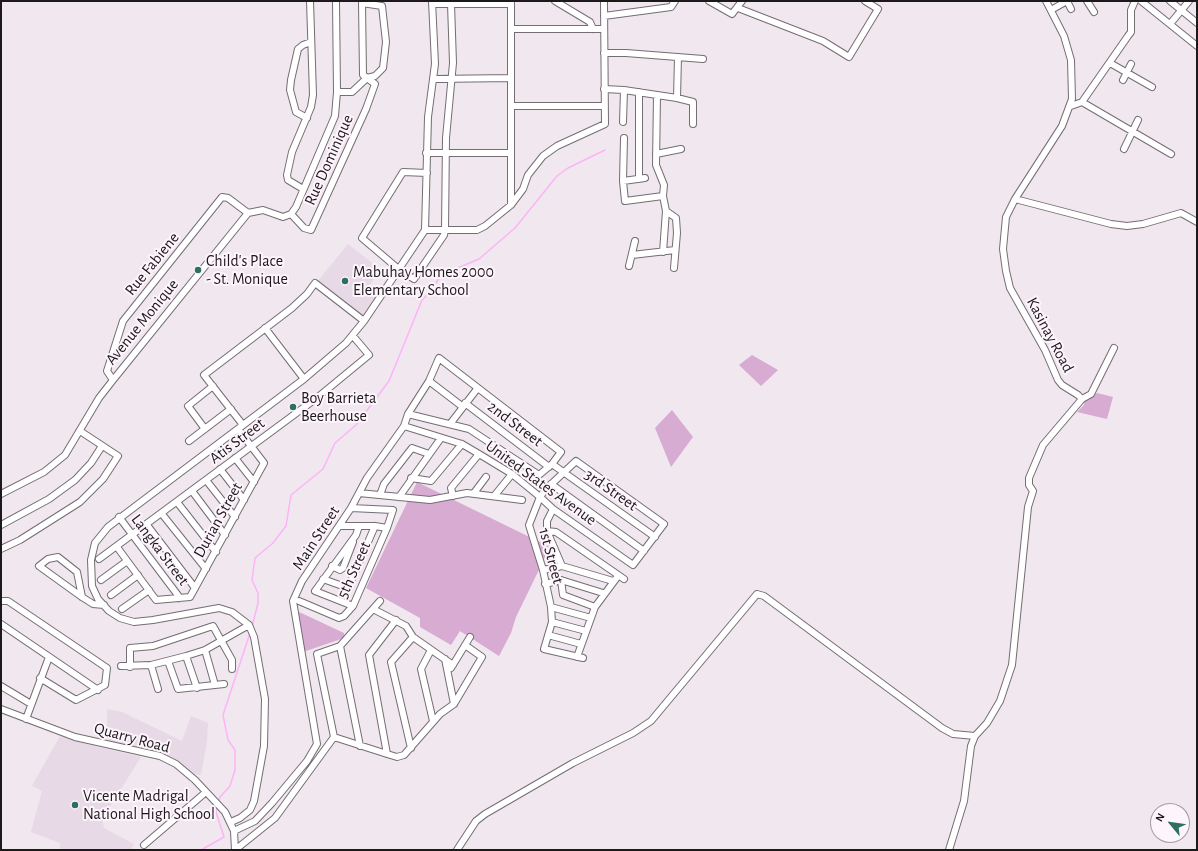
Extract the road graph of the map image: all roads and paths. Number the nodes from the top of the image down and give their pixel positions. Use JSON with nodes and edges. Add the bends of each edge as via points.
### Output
{"nodes":[{"id":1,"x":310,"y":1,"type":"edge"},
{"id":2,"x":336,"y":1,"type":"edge"},
{"id":3,"x":555,"y":1,"type":"edge"},
{"id":4,"x":604,"y":1,"type":"edge"},
{"id":5,"x":675,"y":1,"type":"edge"},
{"id":6,"x":709,"y":1,"type":"edge"},
{"id":7,"x":742,"y":1,"type":"edge"},
{"id":8,"x":865,"y":1,"type":"edge"},
{"id":9,"x":1046,"y":1,"type":"edge"},
{"id":10,"x":1067,"y":1,"type":"edge"},
{"id":11,"x":1087,"y":1,"type":"edge"},
{"id":12,"x":1135,"y":1,"type":"edge"},
{"id":13,"x":1141,"y":1,"type":"edge"},
{"id":14,"x":1170,"y":1,"type":"edge"},
{"id":15,"x":1189,"y":1,"type":"edge"},
{"id":16,"x":432,"y":3,"type":"edge"},
{"id":17,"x":511,"y":3,"type":"edge"},
{"id":18,"x":452,"y":4,"type":"junction"},
{"id":19,"x":738,"y":8,"type":"junction"},
{"id":20,"x":1071,"y":9,"type":"dead end"},
{"id":21,"x":1051,"y":10,"type":"junction"},
{"id":22,"x":1182,"y":10,"type":"junction"},
{"id":23,"x":1094,"y":12,"type":"dead end"},
{"id":24,"x":604,"y":16,"type":"junction"},
{"id":25,"x":1197,"y":23,"type":"edge"},
{"id":26,"x":1170,"y":24,"type":"junction"},
{"id":27,"x":511,"y":29,"type":"junction"},
{"id":28,"x":593,"y":29,"type":"junction"},
{"id":29,"x":604,"y":29,"type":"junction"},
{"id":30,"x":311,"y":42,"type":"junction"},
{"id":31,"x":1197,"y":46,"type":"edge"},
{"id":32,"x":604,"y":53,"type":"junction"},
{"id":33,"x":678,"y":57,"type":"junction"},
{"id":34,"x":702,"y":60,"type":"dead end"},
{"id":35,"x":1110,"y":63,"type":"junction"},
{"id":36,"x":1131,"y":64,"type":"dead end"},
{"id":37,"x":1127,"y":72,"type":"junction"},
{"id":38,"x":367,"y":78,"type":"junction"},
{"id":39,"x":511,"y":78,"type":"junction"},
{"id":40,"x":434,"y":79,"type":"junction"},
{"id":41,"x":452,"y":79,"type":"junction"},
{"id":42,"x":1123,"y":80,"type":"dead end"},
{"id":43,"x":1152,"y":87,"type":"dead end"},
{"id":44,"x":604,"y":89,"type":"junction"},
{"id":45,"x":624,"y":90,"type":"junction"},
{"id":46,"x":337,"y":92,"type":"junction"},
{"id":47,"x":639,"y":92,"type":"junction"},
{"id":48,"x":657,"y":95,"type":"junction"},
{"id":49,"x":678,"y":98,"type":"junction"},
{"id":50,"x":1082,"y":102,"type":"junction"},
{"id":51,"x":511,"y":106,"type":"junction"},
{"id":52,"x":604,"y":106,"type":"junction"},
{"id":53,"x":1071,"y":106,"type":"junction"},
{"id":54,"x":307,"y":118,"type":"junction"},
{"id":55,"x":1138,"y":120,"type":"dead end"},
{"id":56,"x":623,"y":122,"type":"dead end"},
{"id":57,"x":693,"y":124,"type":"dead end"},
{"id":58,"x":1132,"y":131,"type":"junction"},
{"id":59,"x":624,"y":138,"type":"dead end"},
{"id":60,"x":681,"y":149,"type":"dead end"},
{"id":61,"x":1124,"y":149,"type":"dead end"},
{"id":62,"x":426,"y":153,"type":"junction"},
{"id":63,"x":446,"y":153,"type":"junction"},
{"id":64,"x":511,"y":153,"type":"junction"},
{"id":65,"x":656,"y":154,"type":"junction"},
{"id":66,"x":1171,"y":154,"type":"dead end"},
{"id":67,"x":427,"y":173,"type":"junction"},
{"id":68,"x":622,"y":182,"type":"junction"},
{"id":69,"x":303,"y":189,"type":"junction"},
{"id":70,"x":663,"y":196,"type":"junction"},
{"id":71,"x":1015,"y":199,"type":"junction"},
{"id":72,"x":511,"y":205,"type":"junction"},
{"id":73,"x":666,"y":211,"type":"junction"},
{"id":74,"x":248,"y":213,"type":"junction"},
{"id":75,"x":291,"y":214,"type":"junction"},
{"id":76,"x":1197,"y":222,"type":"edge"},
{"id":77,"x":425,"y":230,"type":"junction"},
{"id":78,"x":445,"y":230,"type":"junction"},
{"id":79,"x":635,"y":241,"type":"dead end"},
{"id":80,"x":675,"y":250,"type":"junction"},
{"id":81,"x":663,"y":252,"type":"junction"},
{"id":82,"x":632,"y":255,"type":"junction"},
{"id":83,"x":629,"y":266,"type":"dead end"},
{"id":84,"x":674,"y":268,"type":"dead end"},
{"id":85,"x":398,"y":269,"type":"junction"},
{"id":86,"x":364,"y":322,"type":"junction"},
{"id":87,"x":265,"y":328,"type":"junction"},
{"id":88,"x":353,"y":336,"type":"junction"},
{"id":89,"x":1114,"y":348,"type":"dead end"},
{"id":90,"x":304,"y":379,"type":"junction"},
{"id":91,"x":113,"y":380,"type":"junction"},
{"id":92,"x":429,"y":381,"type":"junction"},
{"id":93,"x":213,"y":386,"type":"junction"},
{"id":94,"x":477,"y":389,"type":"junction"},
{"id":95,"x":1082,"y":399,"type":"junction"},
{"id":96,"x":464,"y":405,"type":"junction"},
{"id":97,"x":231,"y":409,"type":"junction"},
{"id":98,"x":408,"y":414,"type":"junction"},
{"id":99,"x":450,"y":424,"type":"junction"},
{"id":100,"x":404,"y":426,"type":"junction"},
{"id":101,"x":240,"y":427,"type":"junction"},
{"id":102,"x":205,"y":429,"type":"junction"},
{"id":103,"x":80,"y":431,"type":"junction"},
{"id":104,"x":441,"y":438,"type":"junction"},
{"id":105,"x":188,"y":441,"type":"dead end"},
{"id":106,"x":462,"y":444,"type":"junction"},
{"id":107,"x":102,"y":446,"type":"junction"},
{"id":108,"x":251,"y":446,"type":"junction"},
{"id":109,"x":429,"y":454,"type":"junction"},
{"id":110,"x":479,"y":454,"type":"junction"},
{"id":111,"x":235,"y":458,"type":"junction"},
{"id":112,"x":550,"y":465,"type":"junction"},
{"id":113,"x":220,"y":470,"type":"junction"},
{"id":114,"x":563,"y":473,"type":"junction"},
{"id":115,"x":512,"y":474,"type":"junction"},
{"id":116,"x":486,"y":477,"type":"dead end"},
{"id":117,"x":411,"y":478,"type":"junction"},
{"id":118,"x":206,"y":480,"type":"junction"},
{"id":119,"x":254,"y":482,"type":"junction"},
{"id":120,"x":551,"y":484,"type":"junction"},
{"id":121,"x":192,"y":491,"type":"junction"},
{"id":122,"x":359,"y":493,"type":"junction"},
{"id":123,"x":474,"y":493,"type":"junction"},
{"id":124,"x":1,"y":494,"type":"edge"},
{"id":125,"x":380,"y":495,"type":"junction"},
{"id":126,"x":495,"y":495,"type":"junction"},
{"id":127,"x":454,"y":496,"type":"junction"},
{"id":128,"x":399,"y":497,"type":"junction"},
{"id":129,"x":540,"y":497,"type":"junction"},
{"id":130,"x":244,"y":500,"type":"junction"},
{"id":131,"x":522,"y":500,"type":"dead end"},
{"id":132,"x":177,"y":502,"type":"junction"},
{"id":133,"x":351,"y":508,"type":"junction"},
{"id":134,"x":553,"y":509,"type":"junction"},
{"id":135,"x":162,"y":514,"type":"junction"},
{"id":136,"x":119,"y":517,"type":"junction"},
{"id":137,"x":235,"y":517,"type":"junction"},
{"id":138,"x":1,"y":524,"type":"edge"},
{"id":139,"x":147,"y":525,"type":"junction"},
{"id":140,"x":339,"y":526,"type":"junction"},
{"id":141,"x":359,"y":526,"type":"junction"},
{"id":142,"x":375,"y":526,"type":"junction"},
{"id":143,"x":387,"y":528,"type":"junction"},
{"id":144,"x":547,"y":531,"type":"junction"},
{"id":145,"x":133,"y":535,"type":"junction"},
{"id":146,"x":225,"y":535,"type":"junction"},
{"id":147,"x":356,"y":535,"type":"junction"},
{"id":148,"x":655,"y":537,"type":"junction"},
{"id":149,"x":117,"y":547,"type":"junction"},
{"id":150,"x":1,"y":549,"type":"edge"},
{"id":151,"x":644,"y":551,"type":"junction"},
{"id":152,"x":216,"y":552,"type":"junction"},
{"id":153,"x":99,"y":559,"type":"dead end"},
{"id":154,"x":127,"y":561,"type":"junction"},
{"id":155,"x":332,"y":566,"type":"junction"},
{"id":156,"x":562,"y":566,"type":"junction"},
{"id":157,"x":206,"y":569,"type":"junction"},
{"id":158,"x":543,"y":570,"type":"junction"},
{"id":159,"x":138,"y":575,"type":"junction"},
{"id":160,"x":618,"y":576,"type":"junction"},
{"id":161,"x":323,"y":579,"type":"junction"},
{"id":162,"x":624,"y":579,"type":"dead end"},
{"id":163,"x":101,"y":580,"type":"dead end"},
{"id":164,"x":562,"y":580,"type":"junction"},
{"id":165,"x":613,"y":581,"type":"junction"},
{"id":166,"x":545,"y":584,"type":"junction"},
{"id":167,"x":195,"y":588,"type":"junction"},
{"id":168,"x":149,"y":590,"type":"junction"},
{"id":169,"x":603,"y":593,"type":"junction"},
{"id":170,"x":111,"y":595,"type":"dead end"},
{"id":171,"x":82,"y":597,"type":"junction"},
{"id":172,"x":180,"y":598,"type":"junction"},
{"id":173,"x":297,"y":599,"type":"junction"},
{"id":174,"x":1,"y":601,"type":"edge"},
{"id":175,"x":380,"y":601,"type":"dead end"},
{"id":176,"x":104,"y":605,"type":"junction"},
{"id":177,"x":353,"y":606,"type":"junction"},
{"id":178,"x":594,"y":607,"type":"junction"},
{"id":179,"x":551,"y":608,"type":"junction"},
{"id":180,"x":122,"y":609,"type":"dead end"},
{"id":181,"x":373,"y":609,"type":"junction"},
{"id":182,"x":591,"y":618,"type":"junction"},
{"id":183,"x":396,"y":620,"type":"junction"},
{"id":184,"x":552,"y":622,"type":"junction"},
{"id":185,"x":1,"y":624,"type":"edge"},
{"id":186,"x":250,"y":626,"type":"junction"},
{"id":187,"x":586,"y":630,"type":"junction"},
{"id":188,"x":548,"y":635,"type":"junction"},
{"id":189,"x":413,"y":637,"type":"junction"},
{"id":190,"x":470,"y":637,"type":"dead end"},
{"id":191,"x":221,"y":641,"type":"junction"},
{"id":192,"x":581,"y":644,"type":"junction"},
{"id":193,"x":465,"y":645,"type":"junction"},
{"id":194,"x":340,"y":646,"type":"junction"},
{"id":195,"x":205,"y":650,"type":"junction"},
{"id":196,"x":431,"y":650,"type":"junction"},
{"id":197,"x":186,"y":656,"type":"junction"},
{"id":198,"x":49,"y":657,"type":"junction"},
{"id":199,"x":445,"y":659,"type":"junction"},
{"id":200,"x":168,"y":661,"type":"junction"},
{"id":201,"x":151,"y":665,"type":"junction"},
{"id":202,"x":453,"y":665,"type":"junction"},
{"id":203,"x":121,"y":666,"type":"dead end"},
{"id":204,"x":130,"y":667,"type":"junction"},
{"id":205,"x":232,"y":669,"type":"dead end"},
{"id":206,"x":448,"y":673,"type":"junction"},
{"id":207,"x":40,"y":678,"type":"junction"},
{"id":208,"x":224,"y":684,"type":"dead end"},
{"id":209,"x":216,"y":685,"type":"junction"},
{"id":210,"x":1,"y":686,"type":"edge"},
{"id":211,"x":158,"y":688,"type":"dead end"},
{"id":212,"x":197,"y":688,"type":"junction"},
{"id":213,"x":98,"y":690,"type":"junction"},
{"id":214,"x":31,"y":704,"type":"junction"},
{"id":215,"x":454,"y":704,"type":"junction"},
{"id":216,"x":1,"y":709,"type":"edge"},
{"id":217,"x":26,"y":719,"type":"junction"},
{"id":218,"x":433,"y":721,"type":"junction"},
{"id":219,"x":975,"y":736,"type":"junction"},
{"id":220,"x":334,"y":737,"type":"junction"},
{"id":221,"x":360,"y":746,"type":"junction"},
{"id":222,"x":411,"y":748,"type":"junction"},
{"id":223,"x":387,"y":754,"type":"junction"},
{"id":224,"x":206,"y":792,"type":"junction"},
{"id":225,"x":231,"y":822,"type":"junction"},
{"id":226,"x":234,"y":831,"type":"junction"},
{"id":227,"x":144,"y":845,"type":"dead end"},
{"id":228,"x":235,"y":850,"type":"edge"},
{"id":229,"x":457,"y":850,"type":"edge"},
{"id":230,"x":949,"y":850,"type":"edge"}],
"edges":[{"from":1,"to":30,"type":"street"},
{"from":2,"to":46,"type":"street"},
{"from":3,"to":28,"type":"street","via":[[590,22]]},
{"from":4,"to":24,"type":"street"},
{"from":5,"to":24,"type":"street","via":[[671,7]]},
{"from":6,"to":19,"type":"street","via":[[732,14]]},
{"from":7,"to":19,"type":"street"},
{"from":8,"to":19,"type":"street","via":[[878,9],[849,57],[823,40]]},
{"from":9,"to":21,"type":"street","name":"Kasinay Road"},
{"from":10,"to":20,"type":"street"},
{"from":10,"to":21,"type":"street"},
{"from":11,"to":23,"type":"street"},
{"from":12,"to":35,"type":"street","via":[[1131,10],[1131,32]]},
{"from":13,"to":26,"type":"street"},
{"from":14,"to":22,"type":"street"},
{"from":15,"to":22,"type":"street"},
{"from":16,"to":18,"type":"street"},
{"from":16,"to":40,"type":"street"},
{"from":17,"to":18,"type":"street"},
{"from":17,"to":27,"type":"street"},
{"from":18,"to":41,"type":"street"},
{"from":21,"to":53,"type":"street","name":"Kasinay Road","via":[[1064,36],[1071,60]]},
{"from":22,"to":25,"type":"street"},
{"from":22,"to":26,"type":"street"},
{"from":24,"to":29,"type":"street"},
{"from":26,"to":31,"type":"street"},
{"from":27,"to":28,"type":"street"},
{"from":27,"to":39,"type":"street"},
{"from":28,"to":29,"type":"street"},
{"from":29,"to":32,"type":"street"},
{"from":30,"to":54,"type":"street","via":[[313,95]]},
{"from":30,"to":54,"type":"street","via":[[298,49],[290,90],[296,112]]},
{"from":32,"to":33,"type":"street"},
{"from":32,"to":44,"type":"street"},
{"from":33,"to":34,"type":"street"},
{"from":33,"to":49,"type":"street"},
{"from":35,"to":37,"type":"street"},
{"from":35,"to":50,"type":"street"},
{"from":36,"to":37,"type":"street"},
{"from":37,"to":42,"type":"street"},
{"from":37,"to":43,"type":"street"},
{"from":38,"to":38,"type":"street","via":[[363,75],[362,3],[382,6],[386,42],[383,68],[375,76]]},
{"from":38,"to":46,"type":"street","via":[[352,92]]},
{"from":38,"to":75,"type":"street","name":"Rue Dominique","via":[[375,84],[311,230],[304,228]]},
{"from":39,"to":41,"type":"street"},
{"from":39,"to":51,"type":"street"},
{"from":40,"to":41,"type":"street"},
{"from":40,"to":62,"type":"street"},
{"from":41,"to":63,"type":"street"},
{"from":44,"to":45,"type":"street"},
{"from":44,"to":52,"type":"street"},
{"from":45,"to":47,"type":"street"},
{"from":45,"to":56,"type":"street"},
{"from":46,"to":69,"type":"street","via":[[335,116]]},
{"from":47,"to":48,"type":"street"},
{"from":47,"to":68,"type":"street","via":[[642,178]]},
{"from":48,"to":49,"type":"street"},
{"from":48,"to":65,"type":"street"},
{"from":49,"to":57,"type":"street","via":[[694,104]]},
{"from":50,"to":53,"type":"street"},
{"from":50,"to":58,"type":"street"},
{"from":51,"to":52,"type":"street"},
{"from":51,"to":64,"type":"street"},
{"from":52,"to":72,"type":"street","via":[[604,124],[557,146],[543,156],[528,175],[523,189]]},
{"from":53,"to":71,"type":"street","name":"Kasinay Road","via":[[1062,126]]},
{"from":54,"to":69,"type":"street","via":[[292,152],[287,175],[288,180]]},
{"from":55,"to":58,"type":"street"},
{"from":58,"to":61,"type":"street"},
{"from":58,"to":66,"type":"street"},
{"from":59,"to":68,"type":"street"},
{"from":60,"to":65,"type":"street"},
{"from":62,"to":63,"type":"street"},
{"from":62,"to":67,"type":"street"},
{"from":63,"to":64,"type":"street"},
{"from":63,"to":78,"type":"street"},
{"from":64,"to":72,"type":"street"},
{"from":65,"to":70,"type":"street","via":[[656,165],[664,185]]},
{"from":67,"to":77,"type":"street"},
{"from":67,"to":85,"type":"street","via":[[403,172],[362,238]]},
{"from":68,"to":70,"type":"street","via":[[625,202]]},
{"from":69,"to":75,"type":"street"},
{"from":70,"to":73,"type":"street"},
{"from":71,"to":76,"type":"street","via":[[1111,224],[1143,224],[1181,213]]},
{"from":71,"to":95,"type":"street","name":"Kasinay Road","via":[[1006,217],[1004,249],[1010,288],[1045,350],[1058,380]]},
{"from":72,"to":78,"type":"street","via":[[477,230]]},
{"from":73,"to":80,"type":"street","via":[[676,218]]},
{"from":73,"to":81,"type":"street"},
{"from":74,"to":75,"type":"street","via":[[263,210],[283,217]]},
{"from":74,"to":91,"type":"street","name":"Avenue Monique"},
{"from":74,"to":91,"type":"street","name":"Rue Fabiene","via":[[228,198],[222,198],[124,321],[107,371]]},
{"from":77,"to":78,"type":"street"},
{"from":77,"to":85,"type":"street"},
{"from":78,"to":85,"type":"street","via":[[414,279]]},
{"from":79,"to":82,"type":"street"},
{"from":80,"to":81,"type":"street"},
{"from":80,"to":84,"type":"street"},
{"from":81,"to":82,"type":"street"},
{"from":82,"to":83,"type":"street"},
{"from":85,"to":86,"type":"street"},
{"from":86,"to":87,"type":"street","via":[[315,283],[305,296]]},
{"from":86,"to":88,"type":"street"},
{"from":87,"to":90,"type":"street"},
{"from":87,"to":93,"type":"street","via":[[204,375]]},
{"from":88,"to":90,"type":"street","via":[[329,360]]},
{"from":88,"to":108,"type":"street","name":"Atis Street","via":[[369,355],[318,397]]},
{"from":89,"to":95,"type":"street","via":[[1091,394]]},
{"from":90,"to":101,"type":"street"},
{"from":91,"to":103,"type":"street","name":"Avenue Monique"},
{"from":92,"to":94,"type":"street","name":"Main Street","via":[[439,358]]},
{"from":92,"to":96,"type":"street","name":"2nd Street"},
{"from":92,"to":98,"type":"street","name":"Main Street"},
{"from":93,"to":97,"type":"street","name":"Durian Street"},
{"from":93,"to":102,"type":"street","via":[[188,406]]},
{"from":94,"to":96,"type":"street"},
{"from":94,"to":112,"type":"street","via":[[561,452]]},
{"from":95,"to":219,"type":"street","via":[[1043,445],[1029,478],[1029,485],[1033,491],[1028,507],[1012,665],[1000,701],[987,723]]},
{"from":96,"to":99,"type":"street"},
{"from":96,"to":112,"type":"street","name":"2nd Street"},
{"from":97,"to":101,"type":"street","name":"Durian Street"},
{"from":97,"to":102,"type":"street"},
{"from":98,"to":99,"type":"street"},
{"from":98,"to":100,"type":"street","name":"Main Street"},
{"from":99,"to":112,"type":"street","via":[[469,429],[539,475]]},
{"from":100,"to":104,"type":"street","name":"United States Avenue"},
{"from":100,"to":122,"type":"street","name":"Main Street","via":[[378,460]]},
{"from":101,"to":108,"type":"street","name":"Durian Street"},
{"from":101,"to":136,"type":"street"},
{"from":102,"to":105,"type":"street"},
{"from":103,"to":107,"type":"street"},
{"from":103,"to":124,"type":"street","name":"Avenue Monique","via":[[65,455],[50,468]]},
{"from":104,"to":106,"type":"street","name":"United States Avenue"},
{"from":104,"to":109,"type":"street"},
{"from":106,"to":110,"type":"street","name":"United States Avenue"},
{"from":106,"to":117,"type":"street","via":[[431,481]]},
{"from":107,"to":138,"type":"street","via":[[75,480],[49,499]]},
{"from":107,"to":150,"type":"street","via":[[118,456],[103,479],[80,502]]},
{"from":108,"to":111,"type":"street","name":"Atis Street"},
{"from":108,"to":119,"type":"street","name":"Durian Street","via":[[264,463]]},
{"from":109,"to":117,"type":"street"},
{"from":109,"to":125,"type":"street","via":[[412,448],[384,484]]},
{"from":110,"to":115,"type":"street","name":"United States Avenue"},
{"from":110,"to":127,"type":"street","via":[[451,488]]},
{"from":111,"to":113,"type":"street","name":"Atis Street"},
{"from":111,"to":119,"type":"street"},
{"from":112,"to":114,"type":"street","name":"3rd Street"},
{"from":113,"to":118,"type":"street","name":"Atis Street"},
{"from":113,"to":130,"type":"street"},
{"from":114,"to":120,"type":"street","name":"1st Street"},
{"from":114,"to":148,"type":"street","name":"3rd Street"},
{"from":114,"to":148,"type":"street","name":"1st Street","via":[[576,461],[664,524]]},
{"from":115,"to":126,"type":"street"},
{"from":115,"to":129,"type":"street","name":"United States Avenue"},
{"from":116,"to":123,"type":"street"},
{"from":117,"to":128,"type":"street"},
{"from":118,"to":121,"type":"street","name":"Atis Street"},
{"from":118,"to":137,"type":"street"},
{"from":119,"to":130,"type":"street","name":"Durian Street"},
{"from":120,"to":129,"type":"street","name":"1st Street"},
{"from":120,"to":151,"type":"street"},
{"from":121,"to":132,"type":"street","name":"Atis Street"},
{"from":121,"to":146,"type":"street"},
{"from":122,"to":125,"type":"street"},
{"from":122,"to":133,"type":"street","name":"Main Street"},
{"from":123,"to":126,"type":"street"},
{"from":123,"to":127,"type":"street"},
{"from":125,"to":128,"type":"street"},
{"from":126,"to":131,"type":"street"},
{"from":127,"to":128,"type":"street","via":[[430,500]]},
{"from":129,"to":134,"type":"street","name":"United States Avenue"},
{"from":129,"to":158,"type":"street","name":"1st Street","via":[[529,525]]},
{"from":130,"to":137,"type":"street","name":"Durian Street"},
{"from":132,"to":135,"type":"street","name":"Atis Street"},
{"from":132,"to":152,"type":"street"},
{"from":133,"to":140,"type":"street","name":"Main Street"},
{"from":133,"to":143,"type":"street","name":"5th Street","via":[[392,510]]},
{"from":134,"to":144,"type":"street","via":[[547,521]]},
{"from":134,"to":151,"type":"street","name":"United States Avenue","via":[[633,565]]},
{"from":135,"to":139,"type":"street","name":"Atis Street"},
{"from":135,"to":157,"type":"street"},
{"from":136,"to":145,"type":"street","name":"Langka Street"},
{"from":136,"to":176,"type":"street","via":[[100,535],[90,560],[92,586]]},
{"from":137,"to":146,"type":"street","name":"Durian Street"},
{"from":139,"to":145,"type":"street","name":"Atis Street"},
{"from":139,"to":167,"type":"street"},
{"from":140,"to":141,"type":"street"},
{"from":140,"to":173,"type":"street","name":"Main Street","via":[[302,581]]},
{"from":141,"to":142,"type":"street"},
{"from":141,"to":147,"type":"street"},
{"from":142,"to":143,"type":"street"},
{"from":142,"to":161,"type":"street","via":[[348,588]]},
{"from":143,"to":177,"type":"street","name":"5th Street"},
{"from":144,"to":156,"type":"street"},
{"from":144,"to":160,"type":"street","via":[[556,532]]},
{"from":145,"to":149,"type":"street","name":"Atis Street"},
{"from":145,"to":172,"type":"street","name":"Langka Street"},
{"from":146,"to":152,"type":"street","name":"Durian Street"},
{"from":147,"to":155,"type":"street"},
{"from":147,"to":155,"type":"street","via":[[343,568],[340,570]]},
{"from":148,"to":151,"type":"street"},
{"from":149,"to":153,"type":"street","name":"Atis Street"},
{"from":149,"to":154,"type":"street"},
{"from":152,"to":157,"type":"street","name":"Durian Street"},
{"from":154,"to":159,"type":"street"},
{"from":154,"to":163,"type":"street"},
{"from":155,"to":161,"type":"street"},
{"from":156,"to":158,"type":"street"},
{"from":156,"to":165,"type":"street"},
{"from":157,"to":167,"type":"street","name":"Durian Street"},
{"from":158,"to":166,"type":"street","name":"1st Street"},
{"from":159,"to":168,"type":"street"},
{"from":159,"to":170,"type":"street"},
{"from":160,"to":162,"type":"street"},
{"from":160,"to":165,"type":"street"},
{"from":161,"to":177,"type":"street","via":[[315,591]]},
{"from":164,"to":166,"type":"street"},
{"from":164,"to":169,"type":"street"},
{"from":164,"to":178,"type":"street","via":[[563,595]]},
{"from":165,"to":169,"type":"street"},
{"from":166,"to":179,"type":"street","name":"1st Street"},
{"from":167,"to":172,"type":"street","name":"Durian Street","via":[[190,596]]},
{"from":168,"to":172,"type":"street","name":"Durian Street","via":[[156,600]]},
{"from":168,"to":180,"type":"street"},
{"from":169,"to":178,"type":"street"},
{"from":171,"to":171,"type":"street","via":[[51,575],[39,566],[48,559],[58,557],[77,572]]},
{"from":171,"to":176,"type":"street","via":[[93,604]]},
{"from":173,"to":177,"type":"street","name":"5th Street","via":[[339,618]]},
{"from":173,"to":226,"type":"street","via":[[293,601],[317,744],[307,761],[255,821]]},
{"from":174,"to":213,"type":"street","via":[[8,601],[106,668],[106,682]]},
{"from":175,"to":181,"type":"street"},
{"from":176,"to":186,"type":"street","via":[[120,618],[134,622],[185,616],[219,608],[232,612]]},
{"from":178,"to":182,"type":"street"},
{"from":179,"to":182,"type":"street"},
{"from":179,"to":184,"type":"street","name":"1st Street"},
{"from":181,"to":183,"type":"street"},
{"from":181,"to":194,"type":"street"},
{"from":182,"to":187,"type":"street"},
{"from":183,"to":189,"type":"street","via":[[406,626]]},
{"from":183,"to":223,"type":"street","via":[[369,655]]},
{"from":184,"to":187,"type":"street"},
{"from":184,"to":188,"type":"street","name":"1st Street"},
{"from":185,"to":198,"type":"street"},
{"from":186,"to":191,"type":"street"},
{"from":186,"to":225,"type":"street","via":[[266,699],[264,746],[254,801],[250,810]]},
{"from":187,"to":192,"type":"street"},
{"from":188,"to":192,"type":"street"},
{"from":188,"to":192,"type":"street","name":"1st Street","via":[[544,648],[580,657]]},
{"from":189,"to":196,"type":"street"},
{"from":189,"to":222,"type":"street","via":[[391,662]]},
{"from":190,"to":193,"type":"street"},
{"from":191,"to":195,"type":"street"},
{"from":191,"to":204,"type":"street","via":[[213,626],[153,646],[130,648]]},
{"from":191,"to":205,"type":"street","via":[[232,660]]},
{"from":193,"to":202,"type":"street"},
{"from":193,"to":215,"type":"street","via":[[482,657]]},
{"from":194,"to":220,"type":"street","via":[[317,654]]},
{"from":194,"to":221,"type":"street"},
{"from":195,"to":197,"type":"street"},
{"from":195,"to":209,"type":"street"},
{"from":196,"to":199,"type":"street"},
{"from":196,"to":218,"type":"street","via":[[421,669]]},
{"from":197,"to":200,"type":"street"},
{"from":197,"to":212,"type":"street"},
{"from":198,"to":207,"type":"street"},
{"from":198,"to":213,"type":"street"},
{"from":199,"to":202,"type":"street"},
{"from":199,"to":206,"type":"street"},
{"from":200,"to":201,"type":"street"},
{"from":200,"to":212,"type":"street","via":[[178,689]]},
{"from":201,"to":204,"type":"street"},
{"from":201,"to":211,"type":"street"},
{"from":202,"to":206,"type":"street"},
{"from":203,"to":204,"type":"street"},
{"from":206,"to":215,"type":"street"},
{"from":207,"to":213,"type":"street","via":[[76,700]]},
{"from":207,"to":214,"type":"street"},
{"from":208,"to":209,"type":"street"},
{"from":209,"to":212,"type":"street"},
{"from":210,"to":214,"type":"street"},
{"from":214,"to":217,"type":"street"},
{"from":215,"to":218,"type":"street"},
{"from":216,"to":217,"type":"street","name":"Quarry Road"},
{"from":217,"to":224,"type":"street","name":"Quarry Road","via":[[74,737],[167,759],[181,768]]},
{"from":218,"to":222,"type":"street"},
{"from":219,"to":229,"type":"street","via":[[953,734],[942,728],[764,596],[757,594],[651,721],[485,814],[476,821]]},
{"from":219,"to":230,"type":"street","via":[[970,746],[964,801]]},
{"from":220,"to":221,"type":"street"},
{"from":220,"to":228,"type":"street","via":[[276,818]]},
{"from":221,"to":223,"type":"street"},
{"from":222,"to":223,"type":"street","via":[[404,755],[397,757]]},
{"from":224,"to":225,"type":"street","name":"Quarry Road"},
{"from":224,"to":227,"type":"street"},
{"from":225,"to":226,"type":"street","name":"Quarry Road"},
{"from":226,"to":228,"type":"street","name":"Quarry Road"}]}
